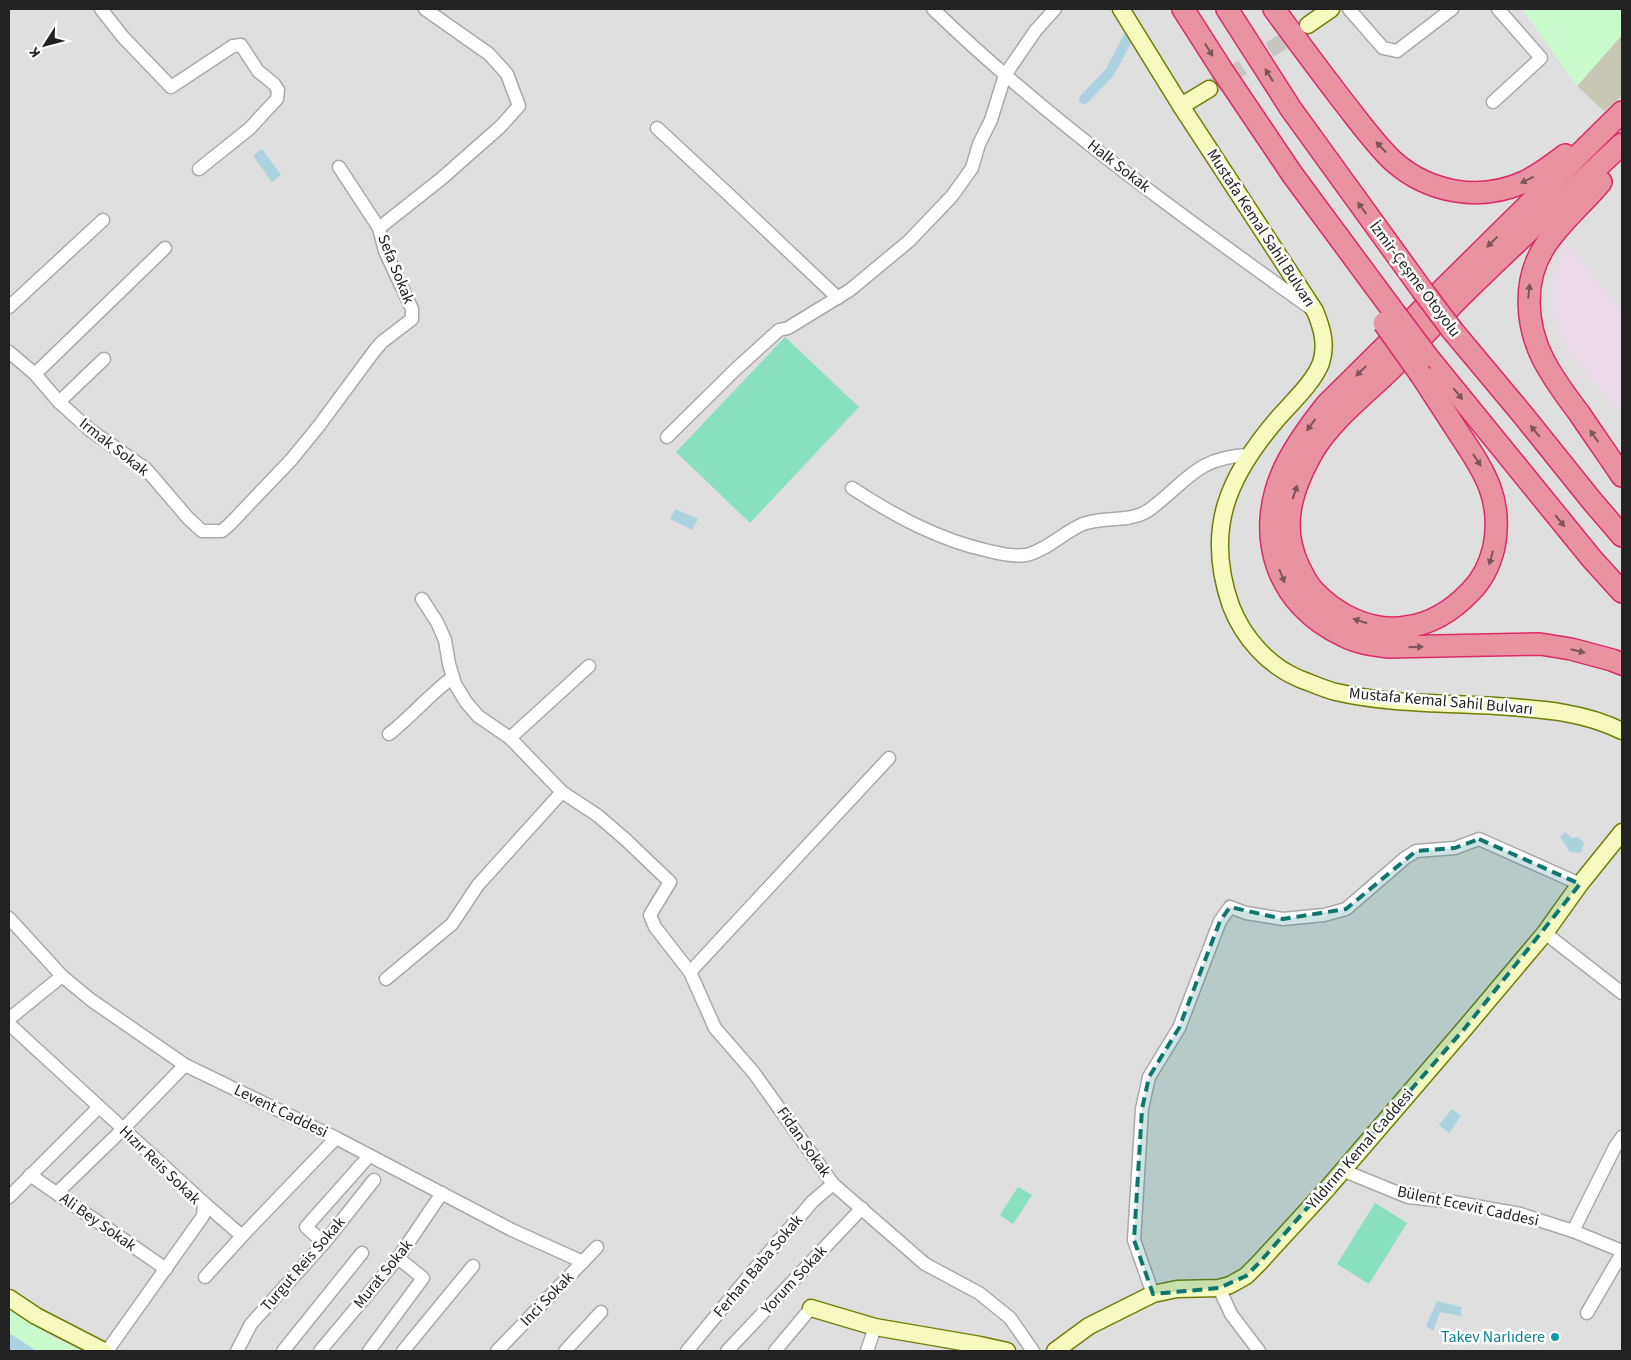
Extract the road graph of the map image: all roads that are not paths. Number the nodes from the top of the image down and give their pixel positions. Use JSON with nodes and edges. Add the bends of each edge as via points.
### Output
{"nodes":[{"id":1,"x":101,"y":9,"type":"edge"},
{"id":2,"x":425,"y":9,"type":"edge"},
{"id":3,"x":933,"y":9,"type":"edge"},
{"id":4,"x":1055,"y":9,"type":"edge"},
{"id":5,"x":1121,"y":9,"type":"edge"},
{"id":6,"x":1183,"y":9,"type":"edge"},
{"id":7,"x":1227,"y":9,"type":"edge"},
{"id":8,"x":1274,"y":9,"type":"edge"},
{"id":9,"x":1331,"y":9,"type":"edge"},
{"id":10,"x":1349,"y":9,"type":"edge"},
{"id":11,"x":1452,"y":9,"type":"edge"},
{"id":12,"x":1498,"y":9,"type":"edge"},
{"id":13,"x":1308,"y":26,"type":"tunnel mouth"},
{"id":14,"x":1005,"y":75,"type":"junction"},
{"id":15,"x":1209,"y":89,"type":"tunnel mouth"},
{"id":16,"x":1494,"y":102,"type":"dead end"},
{"id":17,"x":1181,"y":106,"type":"junction"},
{"id":18,"x":1622,"y":111,"type":"edge"},
{"id":19,"x":656,"y":128,"type":"dead end"},
{"id":20,"x":1622,"y":144,"type":"edge"},
{"id":21,"x":1622,"y":154,"type":"edge"},
{"id":22,"x":339,"y":167,"type":"dead end"},
{"id":23,"x":199,"y":169,"type":"dead end"},
{"id":24,"x":103,"y":220,"type":"dead end"},
{"id":25,"x":379,"y":228,"type":"junction"},
{"id":26,"x":165,"y":248,"type":"dead end"},
{"id":27,"x":838,"y":298,"type":"junction"},
{"id":28,"x":9,"y":307,"type":"edge"},
{"id":29,"x":1315,"y":311,"type":"junction"},
{"id":30,"x":9,"y":352,"type":"edge"},
{"id":31,"x":104,"y":359,"type":"dead end"},
{"id":32,"x":1424,"y":366,"type":"junction"},
{"id":33,"x":34,"y":374,"type":"junction"},
{"id":34,"x":59,"y":402,"type":"junction"},
{"id":35,"x":667,"y":438,"type":"dead end"},
{"id":36,"x":1249,"y":455,"type":"junction"},
{"id":37,"x":1622,"y":476,"type":"edge"},
{"id":38,"x":852,"y":488,"type":"dead end"},
{"id":39,"x":222,"y":530,"type":"joint"},
{"id":40,"x":1622,"y":536,"type":"edge"},
{"id":41,"x":1622,"y":592,"type":"edge"},
{"id":42,"x":422,"y":599,"type":"dead end"},
{"id":43,"x":1622,"y":664,"type":"edge"},
{"id":44,"x":588,"y":666,"type":"dead end"},
{"id":45,"x":453,"y":677,"type":"junction"},
{"id":46,"x":1622,"y":731,"type":"edge"},
{"id":47,"x":390,"y":734,"type":"dead end"},
{"id":48,"x":510,"y":738,"type":"junction"},
{"id":49,"x":889,"y":758,"type":"dead end"},
{"id":50,"x":562,"y":792,"type":"junction"},
{"id":51,"x":1622,"y":832,"type":"edge"},
{"id":52,"x":1622,"y":838,"type":"edge"},
{"id":53,"x":1603,"y":857,"type":"junction"},
{"id":54,"x":1580,"y":884,"type":"junction"},
{"id":55,"x":9,"y":918,"type":"edge"},
{"id":56,"x":13,"y":933,"type":"edge"},
{"id":57,"x":1546,"y":933,"type":"junction"},
{"id":58,"x":690,"y":972,"type":"junction"},
{"id":59,"x":62,"y":976,"type":"junction"},
{"id":60,"x":386,"y":979,"type":"dead end"},
{"id":61,"x":1622,"y":993,"type":"edge"},
{"id":62,"x":9,"y":1018,"type":"edge"},
{"id":63,"x":9,"y":1024,"type":"edge"},
{"id":64,"x":185,"y":1065,"type":"junction"},
{"id":65,"x":99,"y":1106,"type":"junction"},
{"id":66,"x":123,"y":1129,"type":"junction"},
{"id":67,"x":1622,"y":1137,"type":"edge"},
{"id":68,"x":336,"y":1138,"type":"junction"},
{"id":69,"x":369,"y":1156,"type":"junction"},
{"id":70,"x":1342,"y":1170,"type":"junction"},
{"id":71,"x":30,"y":1174,"type":"junction"},
{"id":72,"x":374,"y":1180,"type":"dead end"},
{"id":73,"x":834,"y":1184,"type":"junction"},
{"id":74,"x":57,"y":1194,"type":"junction"},
{"id":75,"x":442,"y":1194,"type":"junction"},
{"id":76,"x":9,"y":1197,"type":"edge"},
{"id":77,"x":204,"y":1203,"type":"junction"},
{"id":78,"x":862,"y":1208,"type":"junction"},
{"id":79,"x":1573,"y":1231,"type":"junction"},
{"id":80,"x":242,"y":1236,"type":"junction"},
{"id":81,"x":324,"y":1243,"type":"junction"},
{"id":82,"x":597,"y":1247,"type":"dead end"},
{"id":83,"x":1622,"y":1252,"type":"edge"},
{"id":84,"x":362,"y":1253,"type":"dead end"},
{"id":85,"x":398,"y":1258,"type":"junction"},
{"id":86,"x":583,"y":1262,"type":"junction"},
{"id":87,"x":473,"y":1266,"type":"dead end"},
{"id":88,"x":166,"y":1269,"type":"junction"},
{"id":89,"x":205,"y":1277,"type":"dead end"},
{"id":90,"x":1219,"y":1288,"type":"junction"},
{"id":91,"x":1153,"y":1294,"type":"junction"},
{"id":92,"x":9,"y":1298,"type":"edge"},
{"id":93,"x":811,"y":1308,"type":"joint"},
{"id":94,"x":601,"y":1312,"type":"dead end"},
{"id":95,"x":1587,"y":1313,"type":"dead end"},
{"id":96,"x":876,"y":1327,"type":"junction"},
{"id":97,"x":979,"y":1348,"type":"edge"},
{"id":98,"x":105,"y":1351,"type":"edge"},
{"id":99,"x":237,"y":1351,"type":"edge"},
{"id":100,"x":283,"y":1351,"type":"edge"},
{"id":101,"x":320,"y":1351,"type":"edge"},
{"id":102,"x":369,"y":1351,"type":"edge"},
{"id":103,"x":403,"y":1351,"type":"edge"},
{"id":104,"x":497,"y":1351,"type":"edge"},
{"id":105,"x":565,"y":1351,"type":"edge"},
{"id":106,"x":687,"y":1351,"type":"edge"},
{"id":107,"x":727,"y":1351,"type":"edge"},
{"id":108,"x":775,"y":1351,"type":"edge"},
{"id":109,"x":867,"y":1351,"type":"edge"},
{"id":110,"x":1007,"y":1351,"type":"edge"},
{"id":111,"x":1033,"y":1351,"type":"edge"},
{"id":112,"x":1055,"y":1351,"type":"edge"},
{"id":113,"x":1259,"y":1351,"type":"edge"}],
"edges":[{"from":1,"to":23,"type":"street","via":[[171,87],[233,46],[242,45],[258,71],[278,90],[277,99],[249,129]]},
{"from":2,"to":25,"type":"street","name":"Sefa Sokak","via":[[489,54],[507,74],[519,106],[441,180]]},
{"from":3,"to":14,"type":"street","name":"Halk Sokak"},
{"from":4,"to":14,"type":"street"},
{"from":5,"to":17,"type":"street","name":"Mustafa Kemal Sahil Bulvarı"},
{"from":6,"to":32,"type":"highway","one_way":true,"bridge":true},
{"from":40,"to":7,"type":"highway","name":"İzmir-Çeşme Otoyolu","one_way":true,"bridge":true,"via":[[1422,290],[1291,109]]},
{"from":18,"to":8,"type":"highway","one_way":true,"via":[[1545,170],[1524,182],[1476,194],[1448,190],[1420,180],[1394,161],[1371,136]]},
{"from":9,"to":13,"type":"street"},
{"from":10,"to":11,"type":"street","via":[[1383,48],[1397,51]]},
{"from":12,"to":16,"type":"street","via":[[1541,58]]},
{"from":14,"to":27,"type":"street","via":[[972,168],[952,196],[909,241]]},
{"from":14,"to":29,"type":"street","name":"Halk Sokak","via":[[1058,120]]},
{"from":15,"to":17,"type":"street"},
{"from":17,"to":29,"type":"street","name":"Mustafa Kemal Sahil Bulvarı"},
{"from":18,"to":43,"type":"highway","one_way":true,"via":[[1327,404],[1284,468],[1274,498],[1270,525],[1273,554],[1285,584],[1297,602],[1321,624],[1345,637],[1388,647],[1540,644]]},
{"from":19,"to":27,"type":"street"},
{"from":32,"to":20,"type":"highway","one_way":true,"via":[[1492,489],[1496,536],[1490,564],[1476,586],[1458,604],[1434,620],[1397,629],[1344,616],[1307,584],[1289,535],[1289,513],[1294,492],[1310,457],[1326,432],[1354,403],[1510,248]]},
{"from":37,"to":21,"type":"highway","one_way":true,"via":[[1543,358],[1528,304],[1531,278],[1542,250]]},
{"from":22,"to":25,"type":"street"},
{"from":24,"to":28,"type":"street"},
{"from":25,"to":39,"type":"street","name":"Sefa Sokak","via":[[385,251],[412,309],[412,319],[382,342],[290,460]]},
{"from":26,"to":33,"type":"street"},
{"from":27,"to":35,"type":"street","via":[[788,328],[779,330]]},
{"from":29,"to":36,"type":"street","name":"Mustafa Kemal Sahil Bulvarı","via":[[1324,342],[1320,365]]},
{"from":30,"to":33,"type":"street","name":"Irmak Sokak"},
{"from":31,"to":34,"type":"street"},
{"from":32,"to":41,"type":"highway","one_way":true},
{"from":33,"to":34,"type":"street","name":"Irmak Sokak"},
{"from":34,"to":39,"type":"street","name":"Irmak Sokak","via":[[90,430],[146,469],[202,531]]},
{"from":36,"to":38,"type":"street","via":[[1219,458],[1200,467],[1148,511],[1128,518],[1082,525],[1027,555],[1010,556],[949,540],[886,510]]},
{"from":36,"to":46,"type":"street","name":"Mustafa Kemal Sahil Bulvarı","via":[[1225,504],[1218,545],[1224,586],[1237,620],[1263,657],[1296,677],[1335,692],[1387,700],[1573,714],[1606,722]]},
{"from":42,"to":45,"type":"street","via":[[445,640]]},
{"from":44,"to":48,"type":"street"},
{"from":45,"to":47,"type":"street"},
{"from":45,"to":48,"type":"street","via":[[466,702],[478,716]]},
{"from":48,"to":50,"type":"street"},
{"from":49,"to":58,"type":"street"},
{"from":50,"to":58,"type":"street","name":"Fidan Sokak","via":[[597,815],[670,882],[650,915],[655,927]]},
{"from":50,"to":60,"type":"street","via":[[478,885],[452,924]]},
{"from":51,"to":53,"type":"street","name":"Yıldırım Kemal Caddesi"},
{"from":52,"to":53,"type":"street","name":"Yıldırım Kemal Caddesi"},
{"from":53,"to":54,"type":"street","name":"Yıldırım Kemal Caddesi"},
{"from":54,"to":57,"type":"street","name":"Yıldırım Kemal Caddesi"},
{"from":54,"to":91,"type":"street","via":[[1480,839],[1455,848],[1416,851],[1346,909],[1324,915],[1282,919],[1246,914],[1230,907],[1220,921],[1179,1028],[1150,1077],[1142,1109],[1134,1240]]},
{"from":55,"to":56,"type":"street","name":"Levent Caddesi"},
{"from":56,"to":59,"type":"street","name":"Levent Caddesi"},
{"from":57,"to":61,"type":"street"},
{"from":57,"to":70,"type":"street","name":"Yıldırım Kemal Caddesi"},
{"from":58,"to":73,"type":"street","name":"Fidan Sokak","via":[[715,1028],[754,1073]]},
{"from":59,"to":62,"type":"street"},
{"from":59,"to":64,"type":"street","name":"Levent Caddesi"},
{"from":63,"to":65,"type":"street","name":"Hızır Reis Sokak"},
{"from":64,"to":66,"type":"street"},
{"from":64,"to":68,"type":"street","name":"Levent Caddesi"},
{"from":65,"to":66,"type":"street","name":"Hızır Reis Sokak"},
{"from":65,"to":71,"type":"street"},
{"from":66,"to":74,"type":"street"},
{"from":66,"to":77,"type":"street","name":"Hızır Reis Sokak"},
{"from":67,"to":79,"type":"street"},
{"from":68,"to":69,"type":"street","name":"Levent Caddesi"},
{"from":68,"to":80,"type":"street"},
{"from":69,"to":75,"type":"street","name":"Levent Caddesi"},
{"from":69,"to":81,"type":"street","via":[[306,1227]]},
{"from":70,"to":79,"type":"street","name":"Bülent Ecevit Caddesi","via":[[1408,1197],[1520,1214]]},
{"from":70,"to":90,"type":"street","name":"Yıldırım Kemal Caddesi","via":[[1246,1276]]},
{"from":71,"to":74,"type":"street","name":"Ali Bey Sokak"},
{"from":71,"to":76,"type":"street"},
{"from":72,"to":81,"type":"street","name":"Turgut Reis Sokak"},
{"from":73,"to":78,"type":"street","name":"Fidan Sokak"},
{"from":73,"to":106,"type":"street","name":"Ferhan Baba Sokak","via":[[813,1202],[752,1271]]},
{"from":74,"to":88,"type":"street","name":"Ali Bey Sokak"},
{"from":75,"to":85,"type":"street","name":"Murat Sokak"},
{"from":75,"to":86,"type":"street","name":"Levent Caddesi"},
{"from":77,"to":80,"type":"street"},
{"from":77,"to":88,"type":"street","name":"Hızır Reis Sokak","via":[[204,1216]]},
{"from":78,"to":107,"type":"street","name":"Yorum Sokak"},
{"from":78,"to":111,"type":"street","name":"Fidan Sokak","via":[[925,1264],[979,1293],[1010,1318]]},
{"from":79,"to":83,"type":"street","name":"Bülent Ecevit Caddesi"},
{"from":80,"to":89,"type":"street"},
{"from":81,"to":99,"type":"street","name":"Turgut Reis Sokak","via":[[251,1324]]},
{"from":82,"to":86,"type":"street","name":"Inci Sokak"},
{"from":83,"to":95,"type":"street"},
{"from":84,"to":100,"type":"street"},
{"from":85,"to":101,"type":"street","name":"Murat Sokak"},
{"from":85,"to":102,"type":"street","via":[[423,1278]]},
{"from":86,"to":104,"type":"street","name":"Inci Sokak"},
{"from":87,"to":103,"type":"street"},
{"from":88,"to":98,"type":"street","name":"Hızır Reis Sokak"},
{"from":90,"to":91,"type":"street","name":"Yıldırım Kemal Caddesi"},
{"from":90,"to":113,"type":"street","via":[[1231,1314]]},
{"from":91,"to":112,"type":"street","name":"Yıldırım Kemal Caddesi","via":[[1089,1326]]},
{"from":92,"to":98,"type":"street","via":[[36,1316]]},
{"from":93,"to":96,"type":"street"},
{"from":93,"to":108,"type":"street"},
{"from":94,"to":105,"type":"street"},
{"from":96,"to":97,"type":"street"},
{"from":96,"to":109,"type":"street"},
{"from":97,"to":110,"type":"street"}]}
